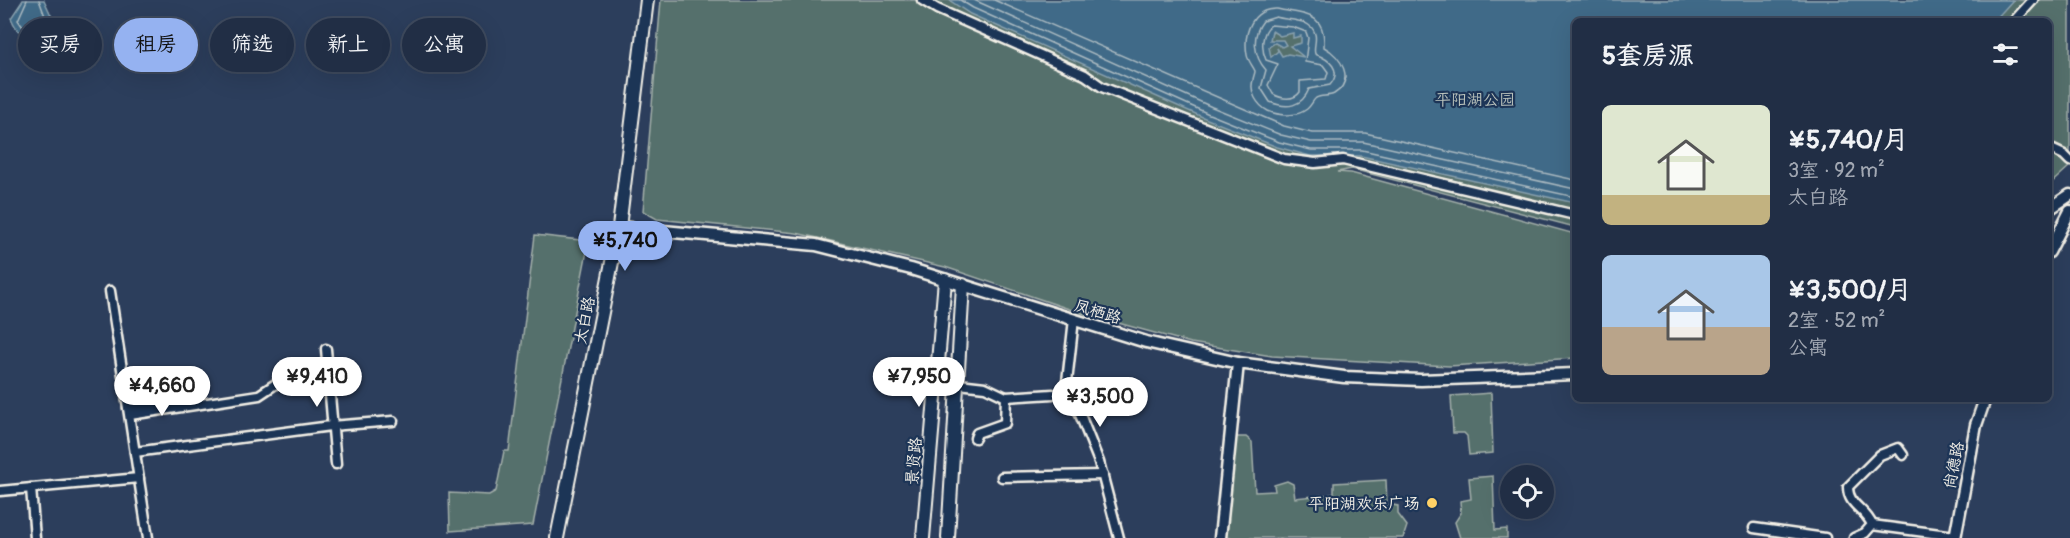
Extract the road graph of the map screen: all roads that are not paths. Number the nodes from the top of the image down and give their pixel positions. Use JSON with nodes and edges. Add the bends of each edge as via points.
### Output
{"nodes":[{"id":1,"x":647,"y":0,"type":"edge"},
{"id":2,"x":922,"y":0,"type":"edge"},
{"id":3,"x":2033,"y":0,"type":"edge"},
{"id":4,"x":2017,"y":18,"type":"edge"},
{"id":5,"x":2052,"y":149,"type":"edge"},
{"id":6,"x":2070,"y":161,"type":"edge"},
{"id":7,"x":2070,"y":195,"type":"edge"},
{"id":8,"x":2052,"y":207,"type":"edge"},
{"id":9,"x":2070,"y":211,"type":"edge"},
{"id":10,"x":1572,"y":214,"type":"edge"},
{"id":11,"x":619,"y":226,"type":"junction"},
{"id":12,"x":2052,"y":246,"type":"edge"},
{"id":13,"x":945,"y":280,"type":"junction"},
{"id":14,"x":963,"y":285,"type":"junction"},
{"id":15,"x":110,"y":291,"type":"dead end"},
{"id":16,"x":1074,"y":319,"type":"junction"},
{"id":17,"x":326,"y":349,"type":"dead end"},
{"id":18,"x":1238,"y":363,"type":"junction"},
{"id":19,"x":345,"y":368,"type":"dead end"},
{"id":20,"x":327,"y":373,"type":"junction"},
{"id":21,"x":1572,"y":374,"type":"edge"},
{"id":22,"x":959,"y":384,"type":"junction"},
{"id":23,"x":1053,"y":394,"type":"dead end"},
{"id":24,"x":1006,"y":397,"type":"junction"},
{"id":25,"x":193,"y":399,"type":"dead end"},
{"id":26,"x":1984,"y":402,"type":"edge"},
{"id":27,"x":129,"y":412,"type":"junction"},
{"id":28,"x":393,"y":421,"type":"dead end"},
{"id":29,"x":331,"y":426,"type":"junction"},
{"id":30,"x":975,"y":438,"type":"dead end"},
{"id":31,"x":135,"y":452,"type":"junction"},
{"id":32,"x":1903,"y":455,"type":"dead end"},
{"id":33,"x":336,"y":464,"type":"dead end"},
{"id":34,"x":1103,"y":475,"type":"junction"},
{"id":35,"x":1002,"y":477,"type":"dead end"},
{"id":36,"x":139,"y":478,"type":"junction"},
{"id":37,"x":31,"y":488,"type":"junction"},
{"id":38,"x":0,"y":491,"type":"edge"},
{"id":39,"x":1872,"y":525,"type":"junction"},
{"id":40,"x":1754,"y":528,"type":"dead end"},
{"id":41,"x":1955,"y":537,"type":"edge"},
{"id":42,"x":35,"y":538,"type":"edge"},
{"id":43,"x":148,"y":538,"type":"edge"},
{"id":44,"x":557,"y":538,"type":"edge"},
{"id":45,"x":923,"y":538,"type":"edge"},
{"id":46,"x":948,"y":538,"type":"edge"},
{"id":47,"x":1119,"y":538,"type":"edge"},
{"id":48,"x":1220,"y":538,"type":"edge"},
{"id":49,"x":1825,"y":538,"type":"edge"},
{"id":50,"x":1854,"y":538,"type":"edge"}],
"edges":[{"from":1,"to":11,"type":"main road","name":"太白路"},
{"from":2,"to":10,"type":"street","via":[[1085,75],[1102,87],[1284,159],[1315,163],[1343,160]]},
{"from":3,"to":4,"type":"street"},
{"from":5,"to":6,"type":"street"},
{"from":7,"to":8,"type":"street"},
{"from":9,"to":12,"type":"street"},
{"from":11,"to":13,"type":"street","name":"凤栖路","via":[[816,245]]},
{"from":11,"to":44,"type":"main road","name":"太白路"},
{"from":13,"to":14,"type":"street","name":"凤栖路"},
{"from":13,"to":45,"type":"main road","name":"景贤路"},
{"from":14,"to":16,"type":"street","name":"凤栖路"},
{"from":14,"to":22,"type":"main road"},
{"from":15,"to":27,"type":"street"},
{"from":16,"to":18,"type":"street","name":"凤栖路"},
{"from":16,"to":34,"type":"street","via":[[1067,382]]},
{"from":17,"to":20,"type":"street"},
{"from":18,"to":21,"type":"street","name":"凤栖路","via":[[1344,377],[1421,380]]},
{"from":18,"to":48,"type":"street"},
{"from":19,"to":20,"type":"street"},
{"from":20,"to":27,"type":"street","via":[[277,383],[258,396]]},
{"from":20,"to":29,"type":"street"},
{"from":22,"to":24,"type":"street","via":[[985,387]]},
{"from":22,"to":46,"type":"main road"},
{"from":23,"to":24,"type":"street"},
{"from":24,"to":30,"type":"street","via":[[1005,423],[977,433]]},
{"from":25,"to":27,"type":"street"},
{"from":26,"to":41,"type":"street","name":"尚德路"},
{"from":27,"to":31,"type":"street"},
{"from":28,"to":29,"type":"street"},
{"from":29,"to":31,"type":"street"},
{"from":29,"to":33,"type":"street"},
{"from":31,"to":36,"type":"street"},
{"from":32,"to":39,"type":"street","via":[[1898,448],[1880,455],[1848,488],[1851,501],[1869,516]]},
{"from":34,"to":35,"type":"street"},
{"from":34,"to":47,"type":"street"},
{"from":36,"to":37,"type":"street"},
{"from":36,"to":43,"type":"street"},
{"from":37,"to":38,"type":"street"},
{"from":37,"to":42,"type":"street"},
{"from":39,"to":41,"type":"street"},
{"from":39,"to":50,"type":"street"},
{"from":40,"to":49,"type":"street"}]}
